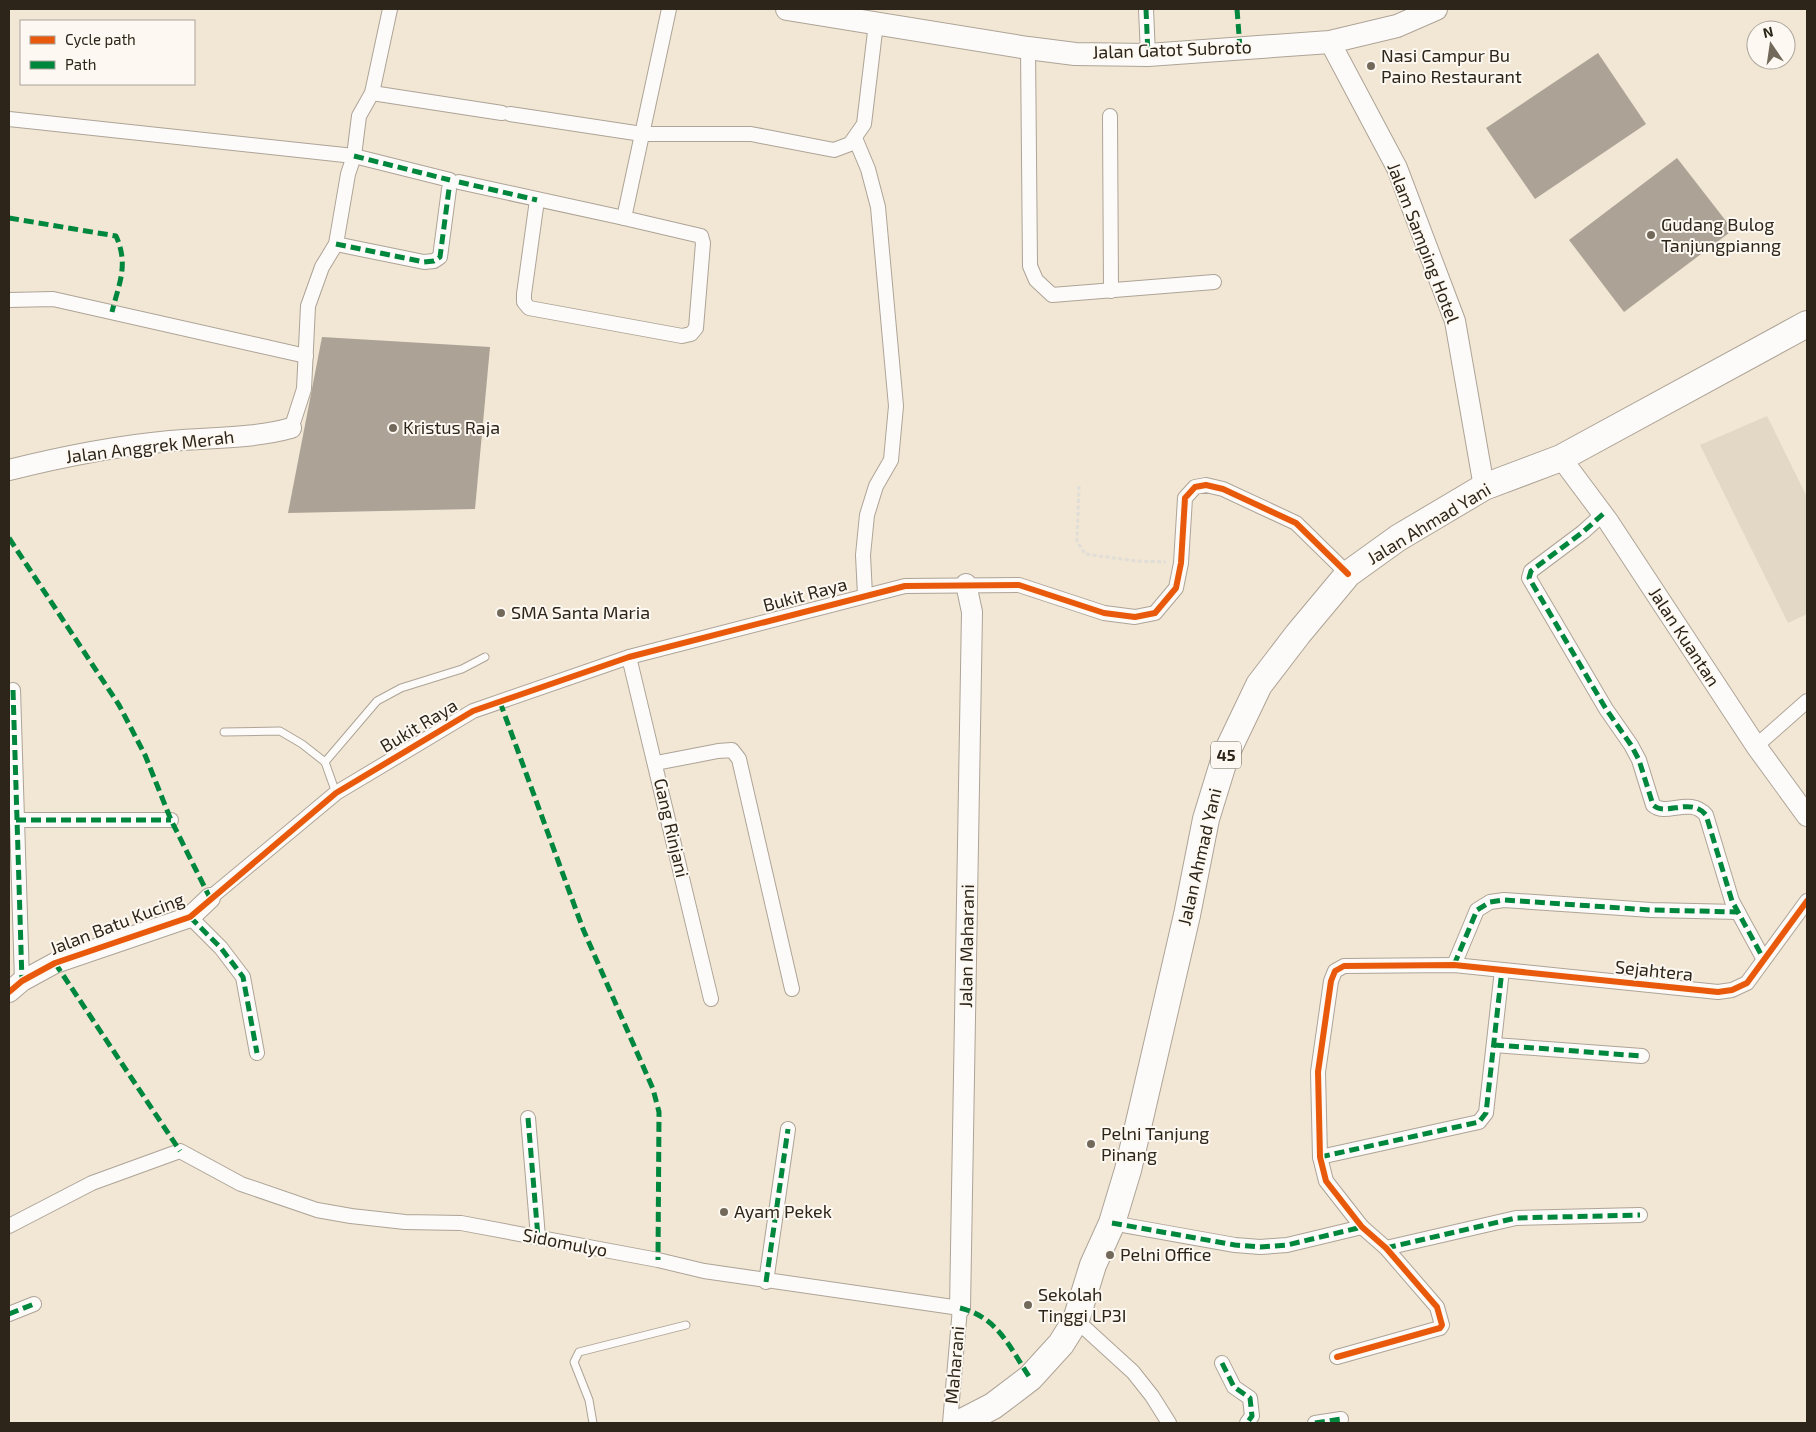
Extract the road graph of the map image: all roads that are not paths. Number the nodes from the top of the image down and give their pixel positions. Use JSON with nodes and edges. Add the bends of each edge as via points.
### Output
{"nodes":[{"id":1,"x":390,"y":9,"type":"edge"},
{"id":2,"x":669,"y":9,"type":"edge"},
{"id":3,"x":787,"y":9,"type":"edge"},
{"id":4,"x":1146,"y":9,"type":"edge"},
{"id":5,"x":1436,"y":9,"type":"edge"},
{"id":6,"x":876,"y":23,"type":"junction"},
{"id":7,"x":1330,"y":42,"type":"junction"},
{"id":8,"x":1028,"y":48,"type":"junction"},
{"id":9,"x":1148,"y":54,"type":"junction"},
{"id":10,"x":372,"y":94,"type":"junction"},
{"id":11,"x":1110,"y":116,"type":"dead end"},
{"id":12,"x":9,"y":119,"type":"edge"},
{"id":13,"x":642,"y":134,"type":"junction"},
{"id":14,"x":855,"y":138,"type":"junction"},
{"id":15,"x":354,"y":156,"type":"junction"},
{"id":16,"x":452,"y":184,"type":"junction"},
{"id":17,"x":536,"y":200,"type":"junction"},
{"id":18,"x":624,"y":218,"type":"junction"},
{"id":19,"x":336,"y":244,"type":"junction"},
{"id":20,"x":1214,"y":282,"type":"dead end"},
{"id":21,"x":1111,"y":291,"type":"junction"},
{"id":22,"x":9,"y":300,"type":"edge"},
{"id":23,"x":1807,"y":324,"type":"edge"},
{"id":24,"x":306,"y":356,"type":"junction"},
{"id":25,"x":292,"y":424,"type":"joint"},
{"id":26,"x":1560,"y":458,"type":"junction"},
{"id":27,"x":9,"y":470,"type":"edge"},
{"id":28,"x":1484,"y":487,"type":"junction"},
{"id":29,"x":1603,"y":514,"type":"junction"},
{"id":30,"x":1348,"y":574,"type":"junction"},
{"id":31,"x":966,"y":584,"type":"junction"},
{"id":32,"x":865,"y":595,"type":"junction"},
{"id":33,"x":485,"y":657,"type":"dead end"},
{"id":34,"x":629,"y":657,"type":"junction"},
{"id":35,"x":13,"y":690,"type":"dead end"},
{"id":36,"x":1807,"y":701,"type":"edge"},
{"id":37,"x":224,"y":732,"type":"dead end"},
{"id":38,"x":1756,"y":746,"type":"junction"},
{"id":39,"x":324,"y":762,"type":"junction"},
{"id":40,"x":656,"y":763,"type":"junction"},
{"id":41,"x":336,"y":793,"type":"junction"},
{"id":42,"x":1807,"y":816,"type":"edge"},
{"id":43,"x":16,"y":820,"type":"junction"},
{"id":44,"x":172,"y":820,"type":"dead end"},
{"id":45,"x":210,"y":898,"type":"joint"},
{"id":46,"x":1807,"y":901,"type":"edge"},
{"id":47,"x":1738,"y":912,"type":"junction"},
{"id":48,"x":190,"y":917,"type":"junction"},
{"id":49,"x":1763,"y":958,"type":"junction"},
{"id":50,"x":1454,"y":965,"type":"junction"},
{"id":51,"x":1502,"y":970,"type":"junction"},
{"id":52,"x":15,"y":986,"type":"edge"},
{"id":53,"x":792,"y":989,"type":"dead end"},
{"id":54,"x":711,"y":999,"type":"dead end"},
{"id":55,"x":1494,"y":1044,"type":"junction"},
{"id":56,"x":257,"y":1053,"type":"dead end"},
{"id":57,"x":1642,"y":1056,"type":"dead end"},
{"id":58,"x":528,"y":1118,"type":"dead end"},
{"id":59,"x":788,"y":1129,"type":"dead end"},
{"id":60,"x":1320,"y":1157,"type":"junction"},
{"id":61,"x":1640,"y":1215,"type":"dead end"},
{"id":62,"x":1112,"y":1223,"type":"junction"},
{"id":63,"x":9,"y":1226,"type":"edge"},
{"id":64,"x":1362,"y":1227,"type":"junction"},
{"id":65,"x":538,"y":1238,"type":"junction"},
{"id":66,"x":1386,"y":1248,"type":"junction"},
{"id":67,"x":766,"y":1282,"type":"junction"},
{"id":68,"x":34,"y":1304,"type":"dead end"},
{"id":69,"x":960,"y":1308,"type":"junction"},
{"id":70,"x":9,"y":1314,"type":"edge"},
{"id":71,"x":1076,"y":1320,"type":"junction"},
{"id":72,"x":686,"y":1325,"type":"dead end"},
{"id":73,"x":1337,"y":1357,"type":"dead end"},
{"id":74,"x":1222,"y":1363,"type":"dead end"},
{"id":75,"x":1341,"y":1419,"type":"dead end"},
{"id":76,"x":593,"y":1423,"type":"edge"},
{"id":77,"x":950,"y":1423,"type":"edge"},
{"id":78,"x":960,"y":1423,"type":"edge"},
{"id":79,"x":1169,"y":1423,"type":"edge"},
{"id":80,"x":1247,"y":1423,"type":"edge"},
{"id":81,"x":1315,"y":1423,"type":"edge"}],
"edges":[{"from":1,"to":10,"type":"street"},
{"from":2,"to":13,"type":"street"},
{"from":3,"to":6,"type":"main road","name":"Jalan Gatot Subroto"},
{"from":4,"to":9,"type":"street"},
{"from":5,"to":7,"type":"main road","name":"Jalan Gatot Subroto","via":[[1397,26]]},
{"from":6,"to":8,"type":"main road","name":"Jalan Gatot Subroto"},
{"from":6,"to":14,"type":"street","via":[[864,124]]},
{"from":7,"to":9,"type":"main road","name":"Jalan Gatot Subroto"},
{"from":7,"to":28,"type":"street","name":"Jalam Samping Hotel","via":[[1397,168],[1455,321]]},
{"from":8,"to":9,"type":"main road","name":"Jalan Gatot Subroto","via":[[1075,54]]},
{"from":8,"to":21,"type":"street","via":[[1030,266],[1036,280],[1052,295]]},
{"from":10,"to":13,"type":"street"},
{"from":10,"to":15,"type":"street","via":[[359,116]]},
{"from":11,"to":21,"type":"street"},
{"from":12,"to":15,"type":"street"},
{"from":13,"to":14,"type":"street","via":[[751,134],[834,150],[850,144]]},
{"from":13,"to":18,"type":"street"},
{"from":14,"to":32,"type":"street","via":[[868,169],[878,208],[896,406],[891,460],[876,486],[867,515],[863,556]]},
{"from":15,"to":16,"type":"street"},
{"from":15,"to":19,"type":"street"},
{"from":16,"to":17,"type":"street"},
{"from":16,"to":19,"type":"street","via":[[440,257],[434,261],[424,262]]},
{"from":17,"to":18,"type":"street"},
{"from":17,"to":18,"type":"street","via":[[524,294],[524,302],[529,308],[682,336],[691,334],[696,328],[703,252],[701,236]]},
{"from":19,"to":24,"type":"street","via":[[322,267],[308,306]]},
{"from":20,"to":21,"type":"street"},
{"from":22,"to":24,"type":"street","via":[[53,299]]},
{"from":23,"to":26,"type":"highway","name":"Jalan Ahmad Yani","number":"45"},
{"from":24,"to":25,"type":"street","via":[[304,389]]},
{"from":25,"to":27,"type":"street","name":"Jalan Anggrek Merah","via":[[271,434],[169,441],[55,458]]},
{"from":26,"to":28,"type":"highway","name":"Jalan Ahmad Yani","number":"45"},
{"from":26,"to":29,"type":"street","name":"Jalan Kuantan"},
{"from":28,"to":30,"type":"highway","name":"Jalan Ahmad Yani","number":"45","via":[[1398,538]]},
{"from":29,"to":38,"type":"street","name":"Jalan Kuantan"},
{"from":29,"to":47,"type":"street","via":[[1531,571],[1529,578],[1606,709],[1632,745],[1653,805],[1659,809],[1693,807],[1706,814]]},
{"from":30,"to":31,"type":"street","name":"Bukit Raya","via":[[1296,523],[1223,489],[1206,485],[1195,487],[1185,498],[1182,563],[1176,588],[1155,613],[1135,617],[1104,613],[1019,585]]},
{"from":30,"to":62,"type":"highway","name":"Jalan Ahmad Yani","number":"45","via":[[1259,686],[1226,754],[1206,819],[1128,1170]]},
{"from":31,"to":32,"type":"street","name":"Bukit Raya","via":[[905,586]]},
{"from":31,"to":69,"type":"street","name":"Jalan Maharani","via":[[972,612]]},
{"from":32,"to":34,"type":"street","name":"Bukit Raya"},
{"from":33,"to":39,"type":"lane","via":[[462,669],[401,688],[377,701]]},
{"from":34,"to":40,"type":"street","name":"Gang Rinjani"},
{"from":34,"to":41,"type":"street","name":"Bukit Raya","via":[[473,711]]},
{"from":35,"to":43,"type":"street"},
{"from":36,"to":38,"type":"street"},
{"from":37,"to":39,"type":"lane","via":[[280,731]]},
{"from":38,"to":42,"type":"street","name":"Jalan Kuantan"},
{"from":39,"to":41,"type":"lane"},
{"from":40,"to":53,"type":"street","via":[[732,750],[739,759]]},
{"from":40,"to":54,"type":"street","name":"Gang Rinjani"},
{"from":41,"to":45,"type":"street","name":"Bukit Raya"},
{"from":43,"to":44,"type":"street"},
{"from":43,"to":52,"type":"street"},
{"from":45,"to":48,"type":"street","name":"Jalan Batu Kucing"},
{"from":46,"to":49,"type":"street","name":"Sejahtera"},
{"from":47,"to":49,"type":"street"},
{"from":47,"to":50,"type":"street","via":[[1504,900],[1490,902],[1477,910]]},
{"from":48,"to":52,"type":"street","name":"Jalan Batu Kucing","via":[[55,963]]},
{"from":48,"to":56,"type":"street","via":[[221,948],[243,977]]},
{"from":49,"to":51,"type":"street","name":"Sejahtera","via":[[1746,983],[1718,992]]},
{"from":50,"to":51,"type":"street","name":"Sejahtera"},
{"from":50,"to":60,"type":"street","name":"Sejahtera","via":[[1344,966],[1335,971],[1318,1072]]},
{"from":51,"to":55,"type":"street"},
{"from":55,"to":57,"type":"street"},
{"from":55,"to":60,"type":"street","via":[[1486,1113],[1479,1122]]},
{"from":58,"to":65,"type":"street"},
{"from":59,"to":67,"type":"street"},
{"from":60,"to":64,"type":"street","via":[[1326,1181]]},
{"from":61,"to":66,"type":"street","via":[[1516,1218]]},
{"from":62,"to":64,"type":"street","via":[[1260,1247]]},
{"from":62,"to":71,"type":"highway","name":"Jalan Ahmad Yani","number":"45","via":[[1093,1265]]},
{"from":63,"to":65,"type":"street","name":"Sidomulyo","via":[[92,1183],[180,1151],[241,1184],[317,1210],[405,1222],[461,1223]]},
{"from":64,"to":66,"type":"street"},
{"from":65,"to":67,"type":"street","name":"Sidomulyo"},
{"from":66,"to":73,"type":"street","via":[[1437,1307],[1442,1325]]},
{"from":67,"to":69,"type":"street","name":"Sidomulyo"},
{"from":68,"to":70,"type":"street"},
{"from":69,"to":77,"type":"street","name":"Maharani"},
{"from":71,"to":78,"type":"highway","name":"Jalan Ahmad Yani","number":"45","via":[[1061,1344],[1030,1378],[993,1406]]},
{"from":71,"to":79,"type":"street","via":[[1133,1372]]},
{"from":72,"to":76,"type":"lane","via":[[579,1352],[574,1362],[589,1400]]},
{"from":74,"to":80,"type":"street","via":[[1234,1387],[1250,1398],[1252,1416]]},
{"from":75,"to":81,"type":"street"}]}
